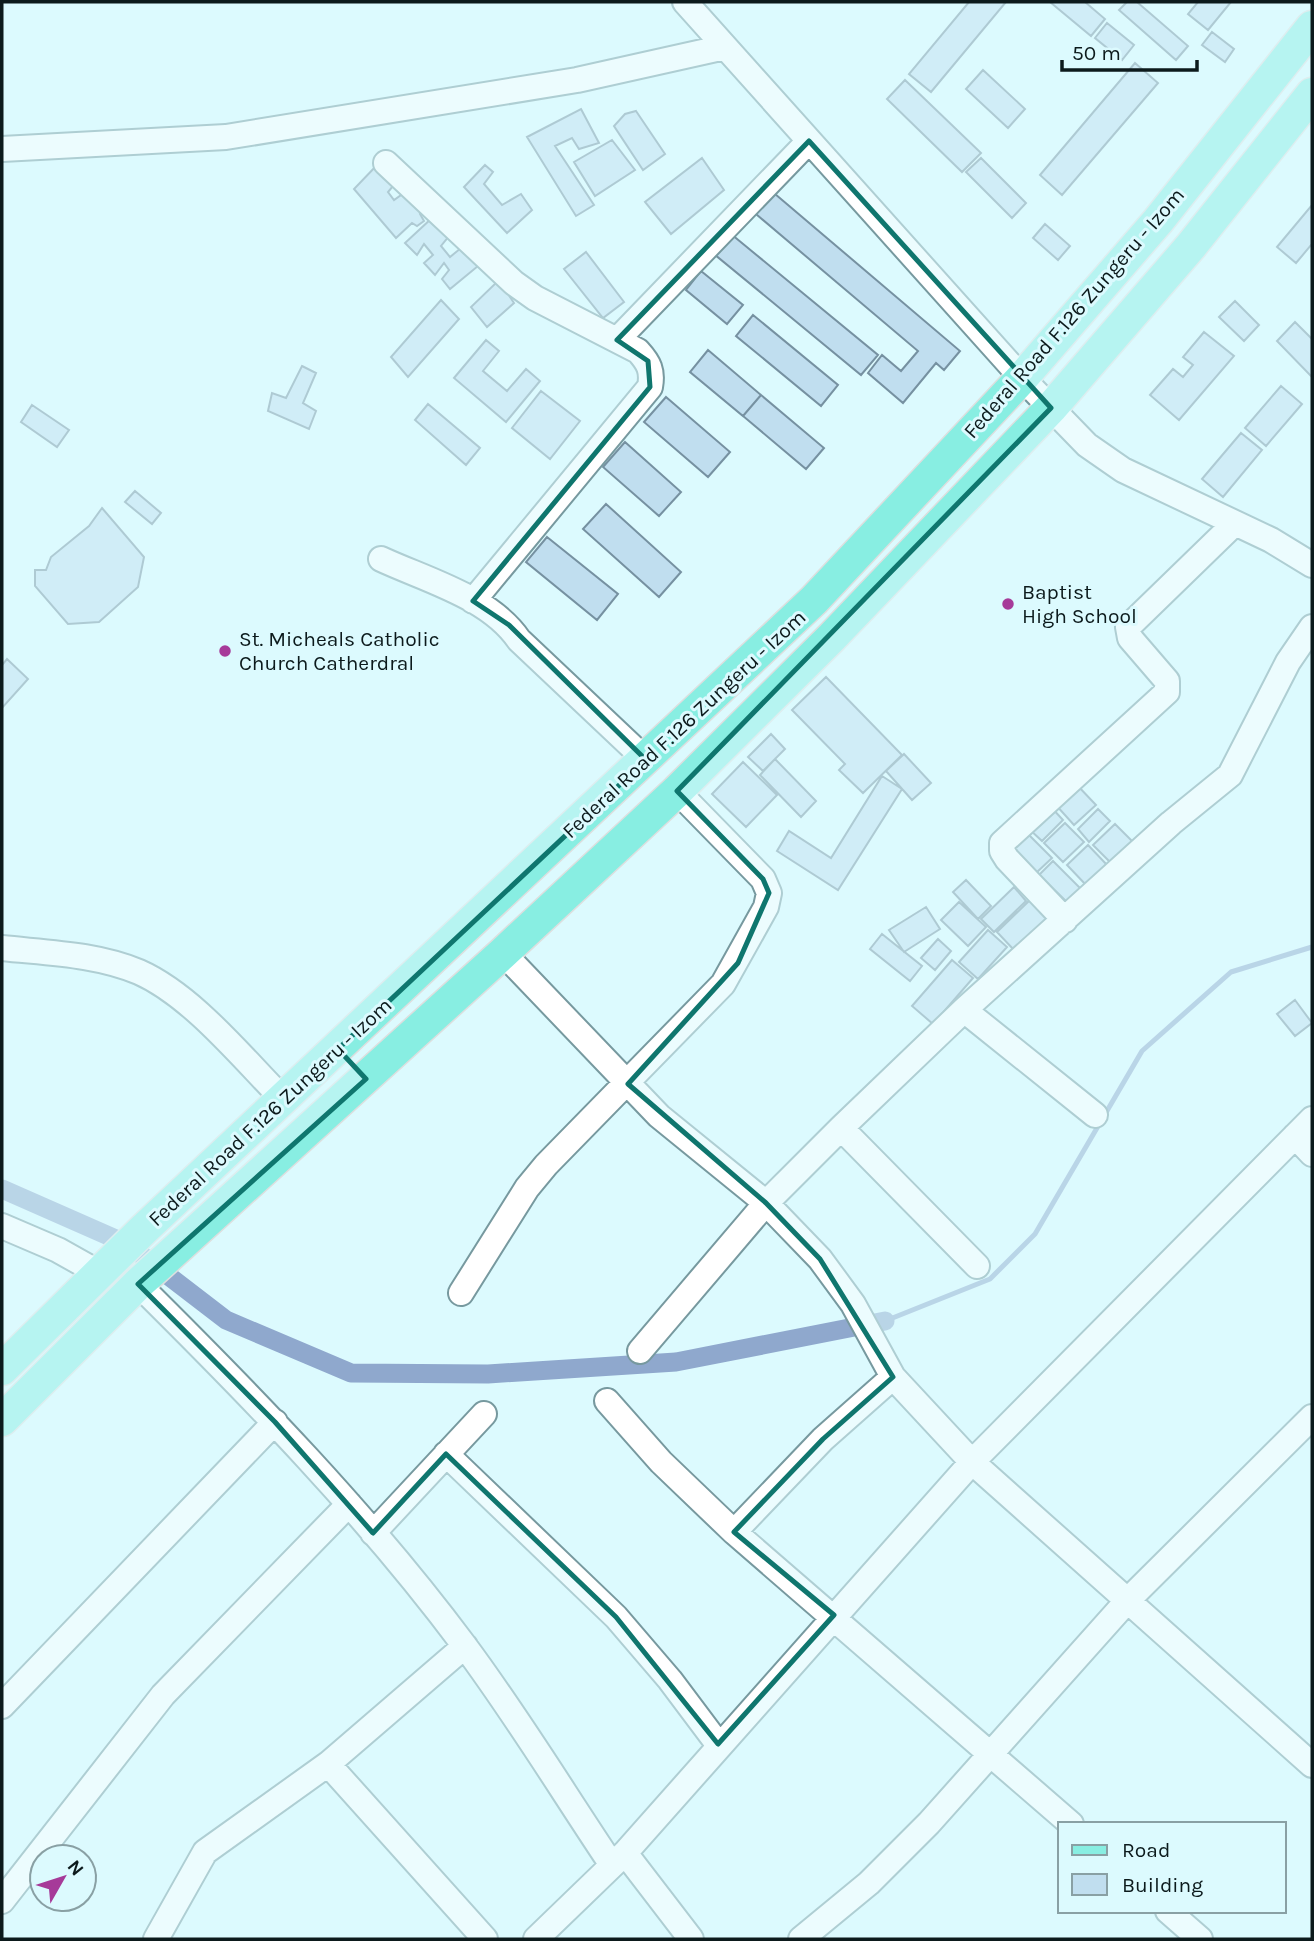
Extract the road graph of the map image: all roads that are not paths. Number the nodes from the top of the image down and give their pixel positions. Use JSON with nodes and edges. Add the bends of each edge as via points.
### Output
{"nodes":[{"id":1,"x":685,"y":2,"type":"edge"},
{"id":2,"x":1312,"y":27,"type":"edge"},
{"id":3,"x":724,"y":47,"type":"junction"},
{"id":4,"x":1312,"y":94,"type":"edge"},
{"id":5,"x":809,"y":141,"type":"junction"},
{"id":6,"x":2,"y":149,"type":"edge"},
{"id":7,"x":386,"y":163,"type":"dead end"},
{"id":8,"x":617,"y":340,"type":"junction"},
{"id":9,"x":1022,"y":378,"type":"junction"},
{"id":10,"x":1051,"y":408,"type":"junction"},
{"id":11,"x":1233,"y":525,"type":"junction"},
{"id":12,"x":381,"y":559,"type":"dead end"},
{"id":13,"x":1312,"y":565,"type":"edge"},
{"id":14,"x":473,"y":601,"type":"junction"},
{"id":15,"x":1312,"y":627,"type":"edge"},
{"id":16,"x":646,"y":760,"type":"junction"},
{"id":17,"x":677,"y":791,"type":"junction"},
{"id":18,"x":1065,"y":920,"type":"junction"},
{"id":19,"x":2,"y":948,"type":"edge"},
{"id":20,"x":503,"y":953,"type":"junction"},
{"id":21,"x":964,"y":1010,"type":"junction"},
{"id":22,"x":338,"y":1049,"type":"junction"},
{"id":23,"x":366,"y":1079,"type":"junction"},
{"id":24,"x":628,"y":1084,"type":"junction"},
{"id":25,"x":284,"y":1100,"type":"junction"},
{"id":26,"x":1095,"y":1115,"type":"dead end"},
{"id":27,"x":841,"y":1128,"type":"junction"},
{"id":28,"x":1304,"y":1128,"type":"edge"},
{"id":29,"x":1312,"y":1154,"type":"edge"},
{"id":30,"x":766,"y":1203,"type":"junction"},
{"id":31,"x":2,"y":1226,"type":"edge"},
{"id":32,"x":977,"y":1266,"type":"dead end"},
{"id":33,"x":102,"y":1269,"type":"junction"},
{"id":34,"x":141,"y":1281,"type":"junction"},
{"id":35,"x":461,"y":1293,"type":"dead end"},
{"id":36,"x":640,"y":1351,"type":"dead end"},
{"id":37,"x":2,"y":1369,"type":"edge"},
{"id":38,"x":893,"y":1377,"type":"junction"},
{"id":39,"x":607,"y":1401,"type":"dead end"},
{"id":40,"x":484,"y":1414,"type":"dead end"},
{"id":41,"x":1312,"y":1417,"type":"edge"},
{"id":42,"x":2,"y":1420,"type":"edge"},
{"id":43,"x":275,"y":1422,"type":"junction"},
{"id":44,"x":446,"y":1454,"type":"junction"},
{"id":45,"x":972,"y":1462,"type":"junction"},
{"id":46,"x":349,"y":1504,"type":"junction"},
{"id":47,"x":734,"y":1532,"type":"junction"},
{"id":48,"x":373,"y":1533,"type":"junction"},
{"id":49,"x":1129,"y":1600,"type":"junction"},
{"id":50,"x":834,"y":1615,"type":"junction"},
{"id":51,"x":465,"y":1646,"type":"junction"},
{"id":52,"x":2,"y":1706,"type":"edge"},
{"id":53,"x":718,"y":1744,"type":"junction"},
{"id":54,"x":992,"y":1755,"type":"junction"},
{"id":55,"x":328,"y":1764,"type":"junction"},
{"id":56,"x":1312,"y":1765,"type":"edge"},
{"id":57,"x":1069,"y":1822,"type":"edge"},
{"id":58,"x":618,"y":1859,"type":"junction"},
{"id":59,"x":2,"y":1901,"type":"edge"},
{"id":60,"x":1170,"y":1913,"type":"edge"},
{"id":61,"x":808,"y":1938,"type":"edge"},
{"id":62,"x":156,"y":1939,"type":"edge"},
{"id":63,"x":485,"y":1939,"type":"edge"},
{"id":64,"x":536,"y":1939,"type":"edge"},
{"id":65,"x":691,"y":1939,"type":"edge"},
{"id":66,"x":1200,"y":1939,"type":"edge"}],
"edges":[{"from":1,"to":3,"type":"street"},
{"from":2,"to":9,"type":"main road","name":"Federal Road F.126 Zungeru - Izom","via":[[1158,220]]},
{"from":3,"to":5,"type":"street"},
{"from":3,"to":6,"type":"street","via":[[577,80],[226,137]]},
{"from":4,"to":10,"type":"main road","name":"Federal Road F.126 Zungeru - Izom","via":[[1191,246]]},
{"from":5,"to":8,"type":"street"},
{"from":5,"to":9,"type":"street"},
{"from":7,"to":8,"type":"street","via":[[514,283]]},
{"from":8,"to":14,"type":"street","via":[[648,361],[650,387]]},
{"from":9,"to":10,"type":"street"},
{"from":9,"to":16,"type":"main road","name":"Federal Road F.126 Zungeru - Izom","via":[[814,600]]},
{"from":10,"to":11,"type":"street","via":[[1087,445],[1123,471]]},
{"from":10,"to":17,"type":"main road","name":"Federal Road F.126 Zungeru - Izom"},
{"from":11,"to":13,"type":"street","via":[[1271,540]]},
{"from":11,"to":18,"type":"street","via":[[1128,627],[1130,638],[1167,681],[1167,692],[1002,843],[1007,859]]},
{"from":12,"to":14,"type":"street"},
{"from":14,"to":16,"type":"street","via":[[509,625],[519,640]]},
{"from":15,"to":18,"type":"street","via":[[1288,662],[1230,775]]},
{"from":16,"to":22,"type":"main road","name":"Federal Road F.126 Zungeru - Izom"},
{"from":17,"to":20,"type":"main road","name":"Federal Road F.126 Zungeru - Izom"},
{"from":17,"to":24,"type":"street","via":[[764,879],[769,893],[766,907],[723,984]]},
{"from":18,"to":21,"type":"street"},
{"from":19,"to":25,"type":"street","via":[[93,958],[141,973],[188,1004]]},
{"from":20,"to":23,"type":"main road","name":"Federal Road F.126 Zungeru - Izom"},
{"from":20,"to":24,"type":"street"},
{"from":21,"to":26,"type":"street"},
{"from":21,"to":27,"type":"street"},
{"from":22,"to":23,"type":"main road"},
{"from":22,"to":25,"type":"main road","name":"Federal Road F.126 Zungeru - Izom"},
{"from":23,"to":34,"type":"main road","name":"Federal Road F.126 Zungeru - Izom"},
{"from":24,"to":30,"type":"street","via":[[659,1116]]},
{"from":24,"to":35,"type":"street","via":[[533,1180]]},
{"from":25,"to":33,"type":"main road","name":"Federal Road F.126 Zungeru - Izom"},
{"from":27,"to":30,"type":"street"},
{"from":27,"to":32,"type":"street"},
{"from":28,"to":29,"type":"street"},
{"from":28,"to":45,"type":"street"},
{"from":30,"to":36,"type":"street"},
{"from":30,"to":38,"type":"street","via":[[830,1270]]},
{"from":31,"to":33,"type":"street"},
{"from":33,"to":37,"type":"main road","name":"Federal Road F.126 Zungeru - Izom"},
{"from":34,"to":42,"type":"main road","name":"Federal Road F.126 Zungeru - Izom"},
{"from":34,"to":43,"type":"street"},
{"from":38,"to":45,"type":"street"},
{"from":38,"to":47,"type":"street","via":[[823,1439]]},
{"from":39,"to":47,"type":"street","via":[[661,1462]]},
{"from":40,"to":44,"type":"street"},
{"from":41,"to":49,"type":"street"},
{"from":43,"to":46,"type":"street"},
{"from":43,"to":52,"type":"street"},
{"from":44,"to":48,"type":"street"},
{"from":44,"to":53,"type":"street","via":[[616,1617]]},
{"from":45,"to":49,"type":"street"},
{"from":45,"to":50,"type":"street"},
{"from":46,"to":48,"type":"street"},
{"from":46,"to":59,"type":"street","via":[[163,1695]]},
{"from":47,"to":50,"type":"street"},
{"from":48,"to":51,"type":"street"},
{"from":49,"to":54,"type":"street"},
{"from":49,"to":56,"type":"street"},
{"from":50,"to":53,"type":"street"},
{"from":50,"to":54,"type":"street"},
{"from":51,"to":55,"type":"street"},
{"from":51,"to":58,"type":"street"},
{"from":53,"to":58,"type":"street"},
{"from":54,"to":57,"type":"street"},
{"from":54,"to":61,"type":"street","via":[[869,1883]]},
{"from":55,"to":62,"type":"street","via":[[205,1852]]},
{"from":55,"to":63,"type":"street"},
{"from":58,"to":64,"type":"street"},
{"from":58,"to":65,"type":"street"},
{"from":60,"to":66,"type":"street"}]}
